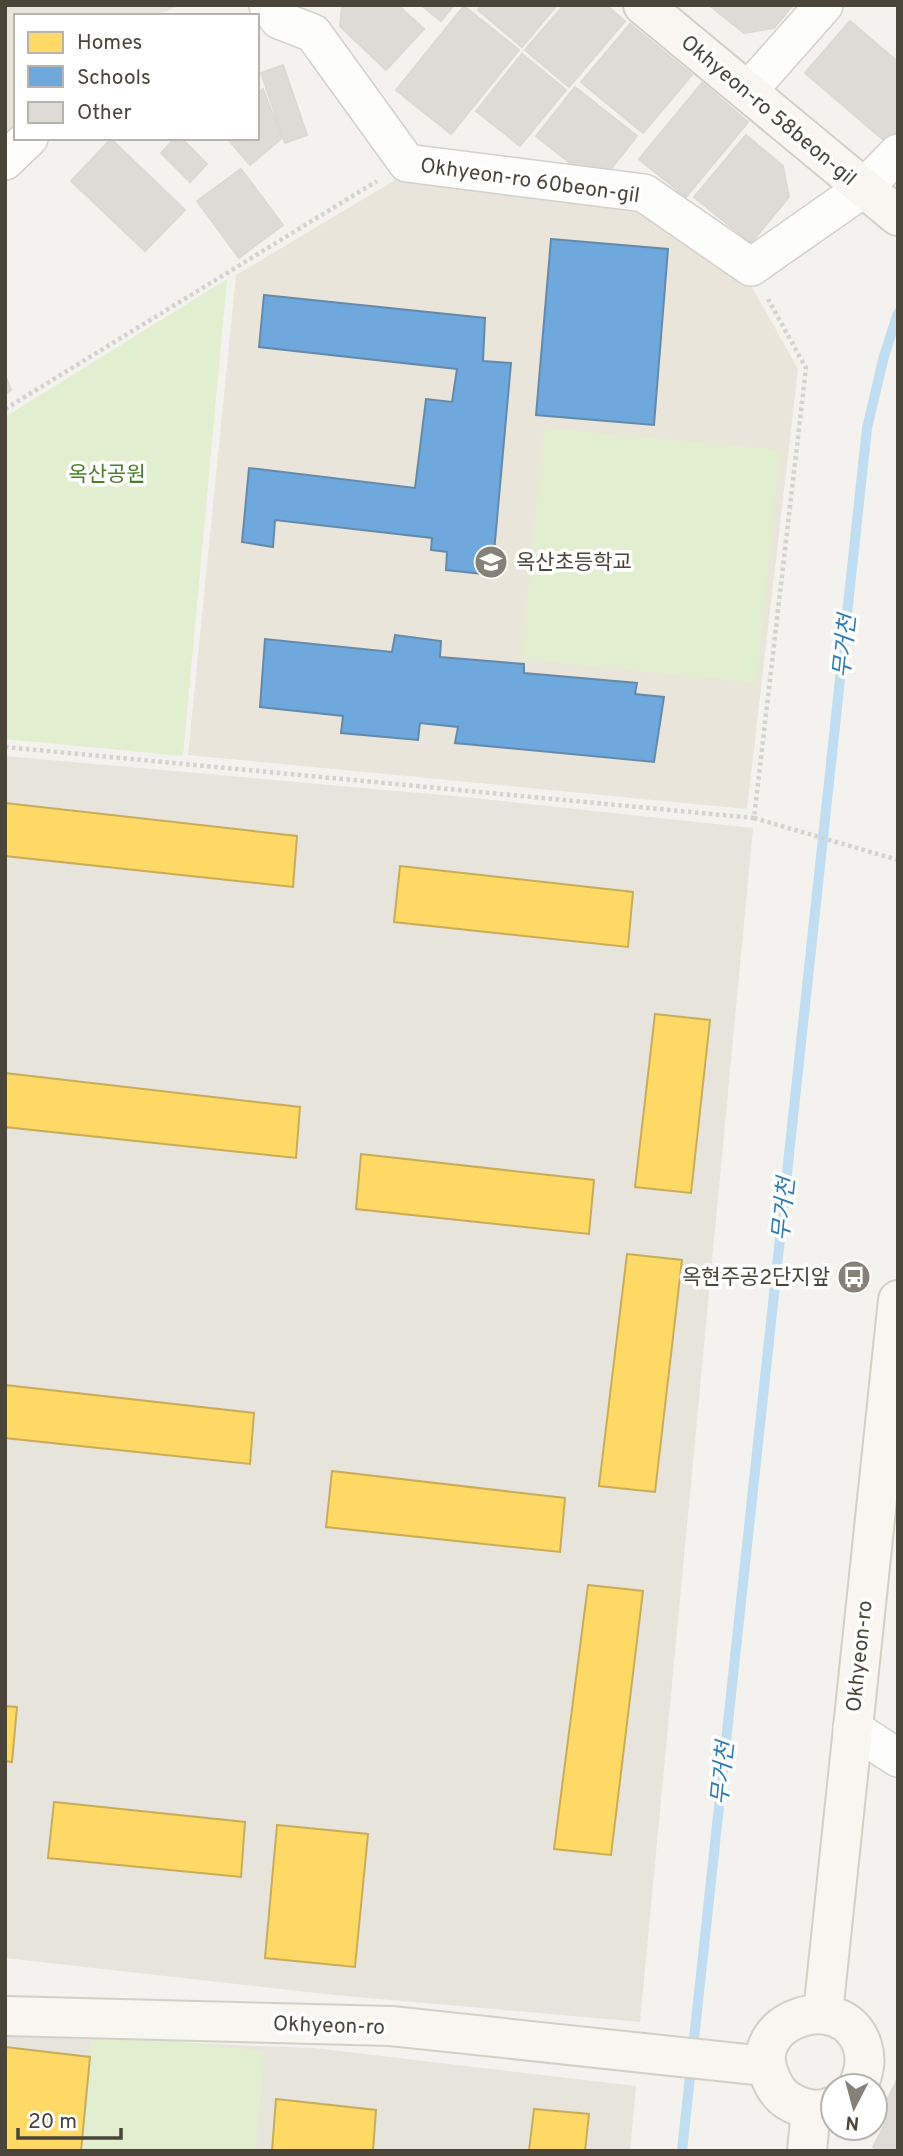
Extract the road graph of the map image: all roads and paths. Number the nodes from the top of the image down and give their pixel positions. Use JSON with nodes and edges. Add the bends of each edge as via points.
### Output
{"nodes":[{"id":1,"x":643,"y":5,"type":"edge"},
{"id":2,"x":824,"y":5,"type":"edge"},
{"id":3,"x":274,"y":13,"type":"edge"},
{"id":4,"x":747,"y":92,"type":"junction"},
{"id":5,"x":27,"y":140,"type":"edge"},
{"id":6,"x":898,"y":153,"type":"edge"},
{"id":7,"x":5,"y":161,"type":"edge"},
{"id":8,"x":407,"y":163,"type":"junction"},
{"id":9,"x":863,"y":188,"type":"junction"},
{"id":10,"x":898,"y":216,"type":"edge"},
{"id":11,"x":751,"y":267,"type":"junction"},
{"id":12,"x":5,"y":410,"type":"edge"},
{"id":13,"x":5,"y":747,"type":"edge"},
{"id":14,"x":754,"y":818,"type":"junction"},
{"id":15,"x":898,"y":860,"type":"edge"},
{"id":16,"x":898,"y":1300,"type":"edge"},
{"id":17,"x":852,"y":1728,"type":"junction"},
{"id":18,"x":898,"y":1758,"type":"edge"},
{"id":19,"x":823,"y":2013,"type":"junction"},
{"id":20,"x":5,"y":2016,"type":"edge"},
{"id":21,"x":750,"y":2065,"type":"junction"},
{"id":22,"x":862,"y":2072,"type":"edge"},
{"id":23,"x":819,"y":2108,"type":"edge"},
{"id":24,"x":819,"y":2117,"type":"edge"},
{"id":25,"x":807,"y":2151,"type":"edge"}],
"edges":[{"from":1,"to":4,"type":"main road","name":"Okhyeon-ro 58beon-gil"},
{"from":2,"to":4,"type":"street"},
{"from":3,"to":8,"type":"street","name":"Okhyeon-ro 60beon-gil","via":[[313,33]]},
{"from":4,"to":9,"type":"main road","name":"Okhyeon-ro 58beon-gil"},
{"from":5,"to":7,"type":"street"},
{"from":6,"to":9,"type":"street"},
{"from":8,"to":11,"type":"street","name":"Okhyeon-ro 60beon-gil","via":[[644,193]]},
{"from":8,"to":12,"type":"path"},
{"from":9,"to":10,"type":"main road","name":"Okhyeon-ro 58beon-gil"},
{"from":9,"to":11,"type":"street"},
{"from":11,"to":14,"type":"path","via":[[806,369]]},
{"from":13,"to":14,"type":"path"},
{"from":14,"to":15,"type":"path"},
{"from":16,"to":17,"type":"main road","name":"Okhyeon-ro"},
{"from":17,"to":18,"type":"street"},
{"from":17,"to":19,"type":"main road","name":"Okhyeon-ro"},
{"from":19,"to":21,"type":"main road","via":[[807,2013],[780,2028]]},
{"from":19,"to":22,"type":"main road","via":[[852,2028],[865,2059]]},
{"from":20,"to":21,"type":"main road","name":"Okhyeon-ro","via":[[391,2026]]},
{"from":21,"to":23,"type":"main road","via":[[796,2106]]},
{"from":24,"to":25,"type":"main road"}]}
